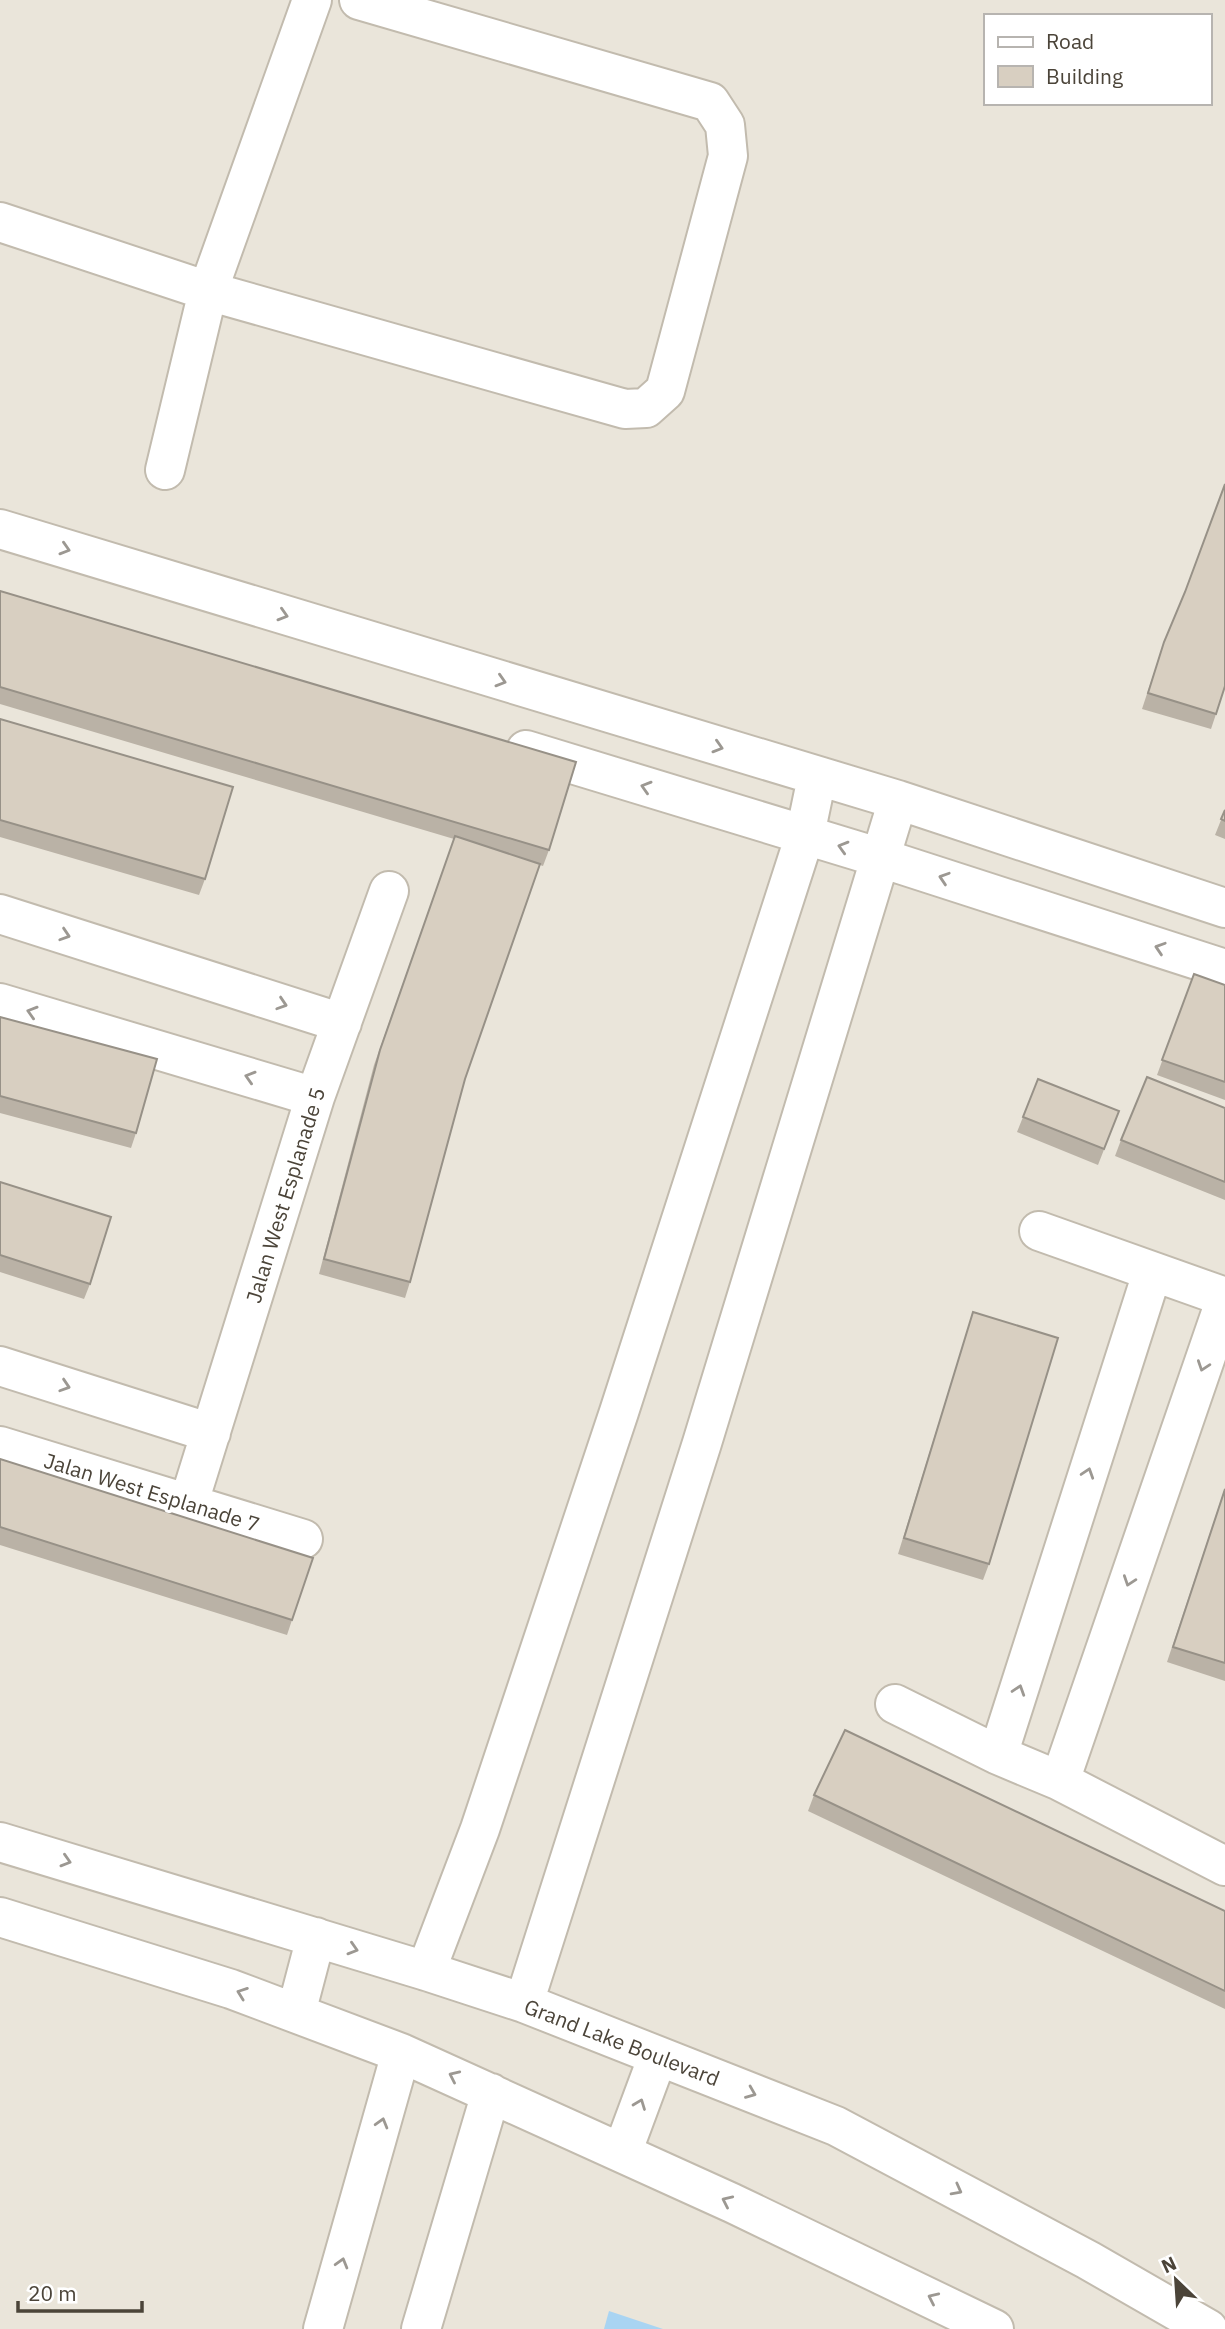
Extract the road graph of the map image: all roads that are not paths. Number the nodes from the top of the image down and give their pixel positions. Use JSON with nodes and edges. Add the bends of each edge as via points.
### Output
{"nodes":[{"id":1,"x":312,"y":0,"type":"edge"},
{"id":2,"x":359,"y":0,"type":"edge"},
{"id":3,"x":0,"y":222,"type":"edge"},
{"id":4,"x":208,"y":291,"type":"junction"},
{"id":5,"x":165,"y":470,"type":"dead end"},
{"id":6,"x":0,"y":529,"type":"edge"},
{"id":7,"x":488,"y":739,"type":"edge"},
{"id":8,"x":817,"y":777,"type":"junction"},
{"id":9,"x":898,"y":800,"type":"junction"},
{"id":10,"x":805,"y":835,"type":"junction"},
{"id":11,"x":881,"y":858,"type":"junction"},
{"id":12,"x":389,"y":891,"type":"dead end"},
{"id":13,"x":1225,"y":908,"type":"edge"},
{"id":14,"x":0,"y":914,"type":"edge"},
{"id":15,"x":1225,"y":969,"type":"edge"},
{"id":16,"x":0,"y":1003,"type":"edge"},
{"id":17,"x":342,"y":1023,"type":"junction"},
{"id":18,"x":315,"y":1097,"type":"junction"},
{"id":19,"x":1039,"y":1231,"type":"dead end"},
{"id":20,"x":1152,"y":1273,"type":"junction"},
{"id":21,"x":1225,"y":1299,"type":"edge"},
{"id":22,"x":0,"y":1366,"type":"edge"},
{"id":23,"x":211,"y":1433,"type":"junction"},
{"id":24,"x":0,"y":1446,"type":"edge"},
{"id":25,"x":189,"y":1502,"type":"junction"},
{"id":26,"x":303,"y":1539,"type":"dead end"},
{"id":27,"x":895,"y":1703,"type":"dead end"},
{"id":28,"x":998,"y":1755,"type":"junction"},
{"id":29,"x":1060,"y":1781,"type":"junction"},
{"id":30,"x":0,"y":1842,"type":"edge"},
{"id":31,"x":1225,"y":1866,"type":"edge"},
{"id":32,"x":0,"y":1917,"type":"edge"},
{"id":33,"x":316,"y":1937,"type":"junction"},
{"id":34,"x":426,"y":1971,"type":"junction"},
{"id":35,"x":524,"y":2003,"type":"junction"},
{"id":36,"x":296,"y":2013,"type":"junction"},
{"id":37,"x":401,"y":2053,"type":"junction"},
{"id":38,"x":658,"y":2056,"type":"junction"},
{"id":39,"x":491,"y":2093,"type":"junction"},
{"id":40,"x":622,"y":2153,"type":"junction"},
{"id":41,"x":323,"y":2329,"type":"edge"},
{"id":42,"x":421,"y":2329,"type":"edge"},
{"id":43,"x":994,"y":2329,"type":"edge"},
{"id":44,"x":1208,"y":2329,"type":"edge"}],
"edges":[{"from":1,"to":4,"type":"street"},
{"from":2,"to":4,"type":"street","via":[[710,102],[725,125],[728,156],[665,391],[646,408],[625,409]]},
{"from":3,"to":4,"type":"street"},
{"from":4,"to":5,"type":"street"},
{"from":6,"to":8,"type":"street","one_way":true},
{"from":10,"to":7,"type":"street","one_way":true},
{"from":8,"to":9,"type":"street"},
{"from":8,"to":10,"type":"street"},
{"from":9,"to":11,"type":"street"},
{"from":9,"to":13,"type":"street"},
{"from":11,"to":10,"type":"street","one_way":true},
{"from":10,"to":34,"type":"street","via":[[480,1829]]},
{"from":15,"to":11,"type":"street","one_way":true},
{"from":11,"to":35,"type":"street"},
{"from":12,"to":17,"type":"street","name":"Jalan West Esplanade 5"},
{"from":14,"to":17,"type":"street","one_way":true},
{"from":18,"to":16,"type":"street","one_way":true},
{"from":17,"to":18,"type":"street","name":"Jalan West Esplanade 5"},
{"from":18,"to":23,"type":"street","name":"Jalan West Esplanade 5"},
{"from":19,"to":20,"type":"street"},
{"from":20,"to":21,"type":"street"},
{"from":28,"to":20,"type":"street","one_way":true},
{"from":21,"to":29,"type":"street","one_way":true},
{"from":22,"to":23,"type":"street","one_way":true},
{"from":23,"to":25,"type":"street","name":"Jalan West Esplanade 5"},
{"from":24,"to":25,"type":"street","name":"Jalan West Esplanade 7"},
{"from":25,"to":26,"type":"street","name":"Jalan West Esplanade 7"},
{"from":27,"to":28,"type":"street"},
{"from":28,"to":29,"type":"street"},
{"from":29,"to":31,"type":"street"},
{"from":30,"to":33,"type":"street","name":"Grand Lake Boulevard","one_way":true},
{"from":36,"to":32,"type":"street","one_way":true},
{"from":33,"to":34,"type":"street","name":"Grand Lake Boulevard","one_way":true},
{"from":33,"to":36,"type":"street"},
{"from":34,"to":35,"type":"street","name":"Grand Lake Boulevard"},
{"from":35,"to":38,"type":"street","name":"Grand Lake Boulevard"},
{"from":36,"to":37,"type":"street"},
{"from":39,"to":37,"type":"street","one_way":true},
{"from":41,"to":37,"type":"street","one_way":true},
{"from":40,"to":38,"type":"street","one_way":true},
{"from":38,"to":44,"type":"street","name":"Grand Lake Boulevard","one_way":true,"via":[[836,2126]]},
{"from":39,"to":40,"type":"street"},
{"from":39,"to":42,"type":"street"},
{"from":43,"to":40,"type":"street","one_way":true}]}
